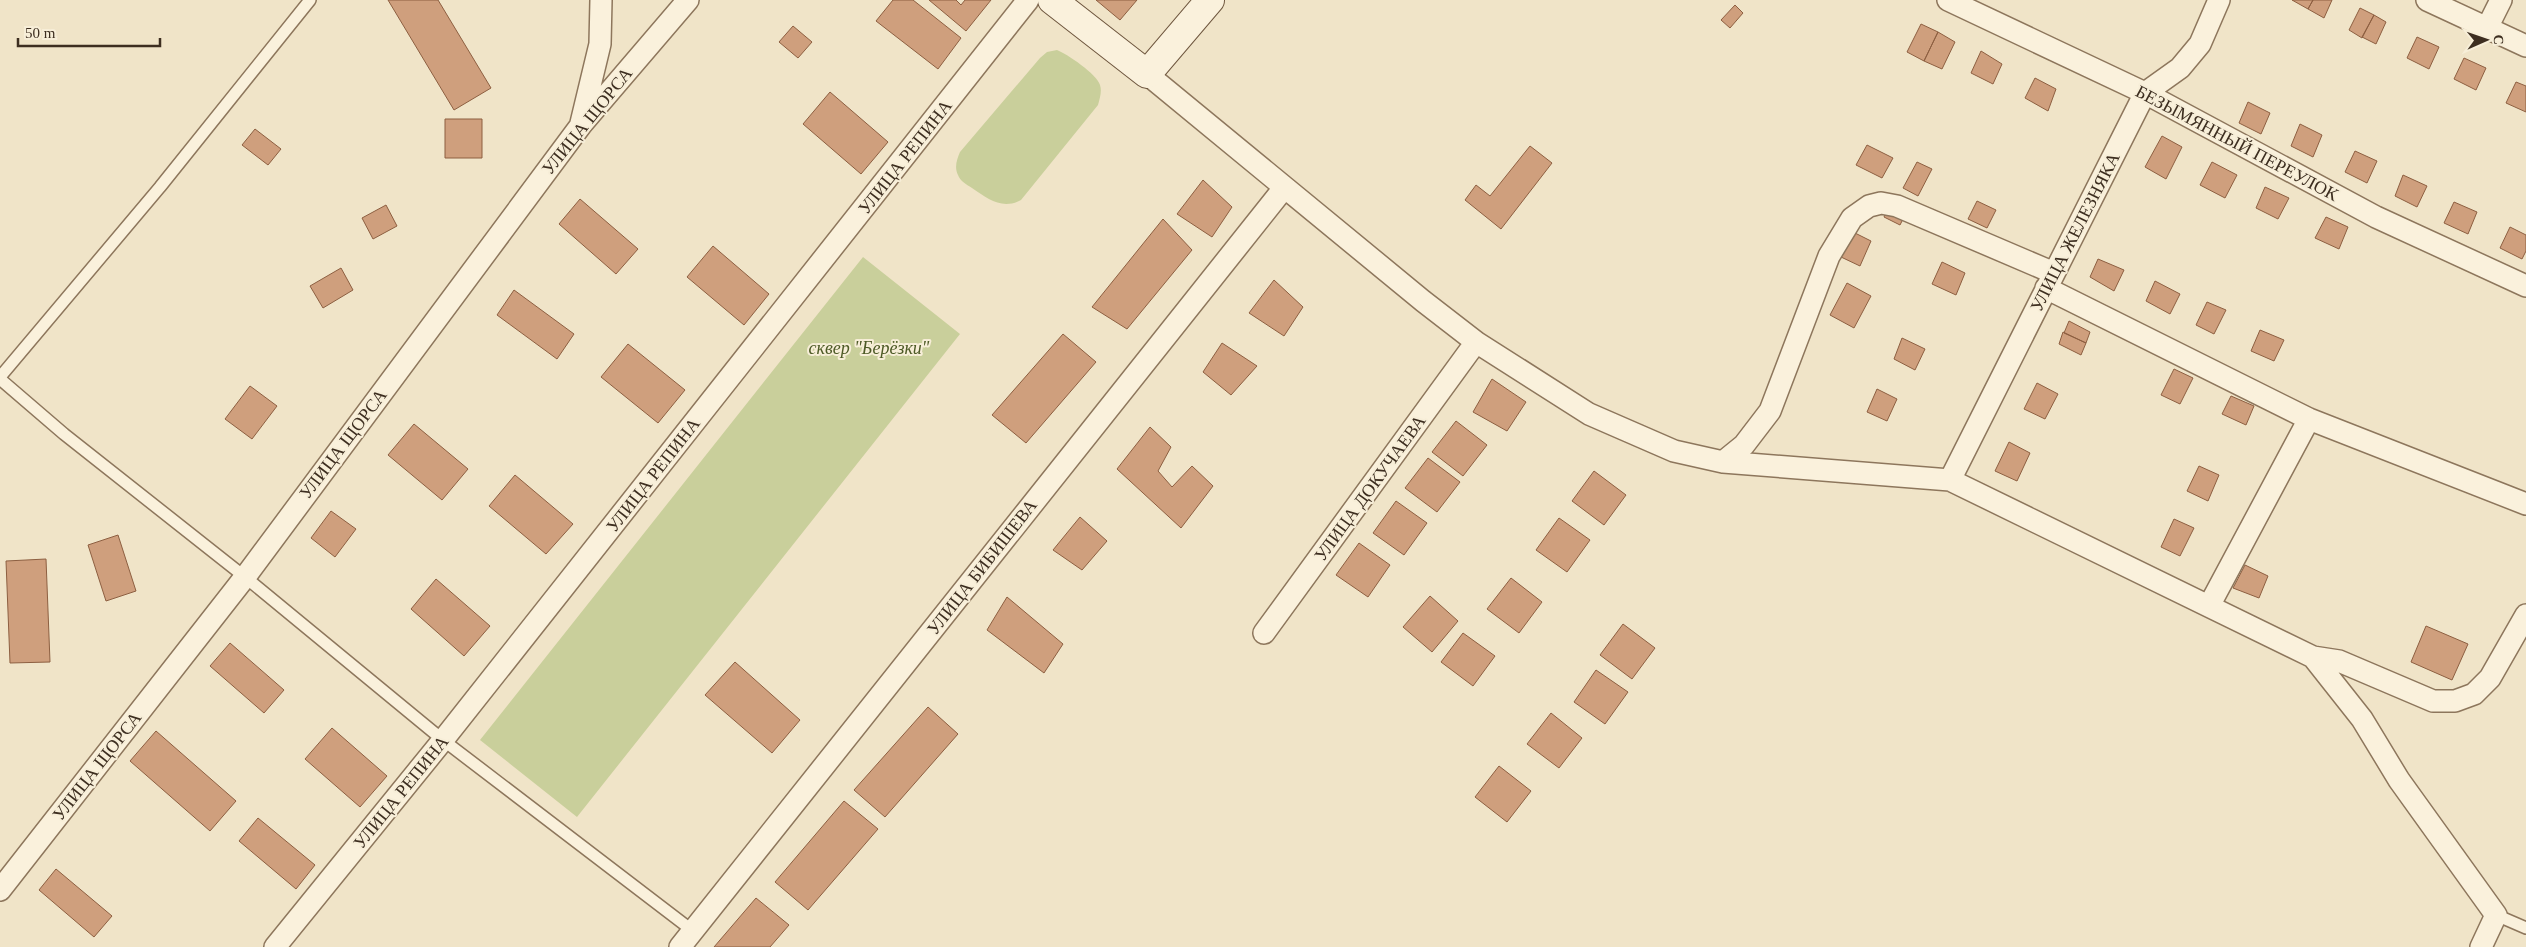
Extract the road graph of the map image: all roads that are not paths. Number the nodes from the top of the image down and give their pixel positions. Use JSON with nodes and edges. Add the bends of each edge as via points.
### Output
{"nodes":[{"id":1,"x":309,"y":0,"type":"edge"},
{"id":2,"x":601,"y":0,"type":"edge"},
{"id":3,"x":688,"y":0,"type":"edge"},
{"id":4,"x":1028,"y":0,"type":"edge"},
{"id":5,"x":1052,"y":0,"type":"edge"},
{"id":6,"x":1210,"y":0,"type":"edge"},
{"id":7,"x":1948,"y":0,"type":"edge"},
{"id":8,"x":2219,"y":0,"type":"edge"},
{"id":9,"x":2427,"y":0,"type":"edge"},
{"id":10,"x":2501,"y":0,"type":"edge"},
{"id":11,"x":2487,"y":28,"type":"junction"},
{"id":12,"x":2526,"y":46,"type":"edge"},
{"id":13,"x":1147,"y":74,"type":"junction"},
{"id":14,"x":2145,"y":93,"type":"junction"},
{"id":15,"x":581,"y":126,"type":"junction"},
{"id":16,"x":1284,"y":188,"type":"junction"},
{"id":17,"x":2050,"y":281,"type":"junction"},
{"id":18,"x":2526,"y":286,"type":"edge"},
{"id":19,"x":1476,"y":342,"type":"junction"},
{"id":20,"x":0,"y":378,"type":"edge"},
{"id":21,"x":2309,"y":419,"type":"junction"},
{"id":22,"x":1723,"y":462,"type":"junction"},
{"id":23,"x":1950,"y":480,"type":"junction"},
{"id":24,"x":2526,"y":504,"type":"edge"},
{"id":25,"x":245,"y":577,"type":"junction"},
{"id":26,"x":2209,"y":606,"type":"junction"},
{"id":27,"x":2526,"y":615,"type":"edge"},
{"id":28,"x":1264,"y":633,"type":"dead end"},
{"id":29,"x":2313,"y":657,"type":"junction"},
{"id":30,"x":443,"y":740,"type":"junction"},
{"id":31,"x":0,"y":890,"type":"edge"},
{"id":32,"x":2496,"y":915,"type":"junction"},
{"id":33,"x":2526,"y":928,"type":"edge"},
{"id":34,"x":686,"y":939,"type":"edge"},
{"id":35,"x":275,"y":947,"type":"edge"},
{"id":36,"x":2481,"y":947,"type":"edge"}],
"edges":[{"from":1,"to":20,"type":"lane","via":[[154,194]]},
{"from":2,"to":15,"type":"street","via":[[600,44]]},
{"from":3,"to":15,"type":"street","name":"УЛИЦА ЩОРСА"},
{"from":4,"to":30,"type":"street","name":"УЛИЦА РЕПИНА"},
{"from":5,"to":13,"type":"street"},
{"from":6,"to":13,"type":"street"},
{"from":7,"to":14,"type":"street","name":"БЕЗЫМЯННЫЙ ПЕРЕУЛОК"},
{"from":8,"to":14,"type":"street","name":"УЛИЦА ЖЕЛЕЗНЯКА","via":[[2200,44],[2180,68]]},
{"from":9,"to":11,"type":"street"},
{"from":10,"to":11,"type":"street"},
{"from":11,"to":12,"type":"street"},
{"from":13,"to":16,"type":"street"},
{"from":14,"to":17,"type":"street","name":"УЛИЦА ЖЕЛЕЗНЯКА"},
{"from":14,"to":18,"type":"street","name":"БЕЗЫМЯННЫЙ ПЕРЕУЛОК","via":[[2376,216]]},
{"from":15,"to":25,"type":"street","name":"УЛИЦА ЩОРСА"},
{"from":16,"to":19,"type":"street"},
{"from":16,"to":34,"type":"street","name":"УЛИЦА БИБИШЕВА"},
{"from":17,"to":21,"type":"street"},
{"from":17,"to":22,"type":"street","via":[[1897,206],[1881,203],[1870,206],[1852,218],[1829,256],[1770,411],[1744,445]]},
{"from":17,"to":23,"type":"street","name":"УЛИЦА ЖЕЛЕЗНЯКА"},
{"from":19,"to":22,"type":"street","via":[[1589,414],[1674,451]]},
{"from":19,"to":28,"type":"street","name":"УЛИЦА ДОКУЧАЕВА"},
{"from":20,"to":25,"type":"lane","via":[[64,434]]},
{"from":21,"to":24,"type":"street"},
{"from":21,"to":26,"type":"street"},
{"from":22,"to":23,"type":"street"},
{"from":23,"to":26,"type":"street"},
{"from":25,"to":30,"type":"lane"},
{"from":25,"to":31,"type":"street","name":"УЛИЦА ЩОРСА"},
{"from":26,"to":29,"type":"street"},
{"from":27,"to":29,"type":"street","via":[[2490,678],[2474,694],[2455,701],[2433,701],[2340,661]]},
{"from":29,"to":32,"type":"street","via":[[2362,719],[2399,780]]},
{"from":30,"to":34,"type":"lane"},
{"from":30,"to":35,"type":"street","name":"УЛИЦА РЕПИНА"},
{"from":32,"to":33,"type":"lane"},
{"from":32,"to":36,"type":"street"}]}
